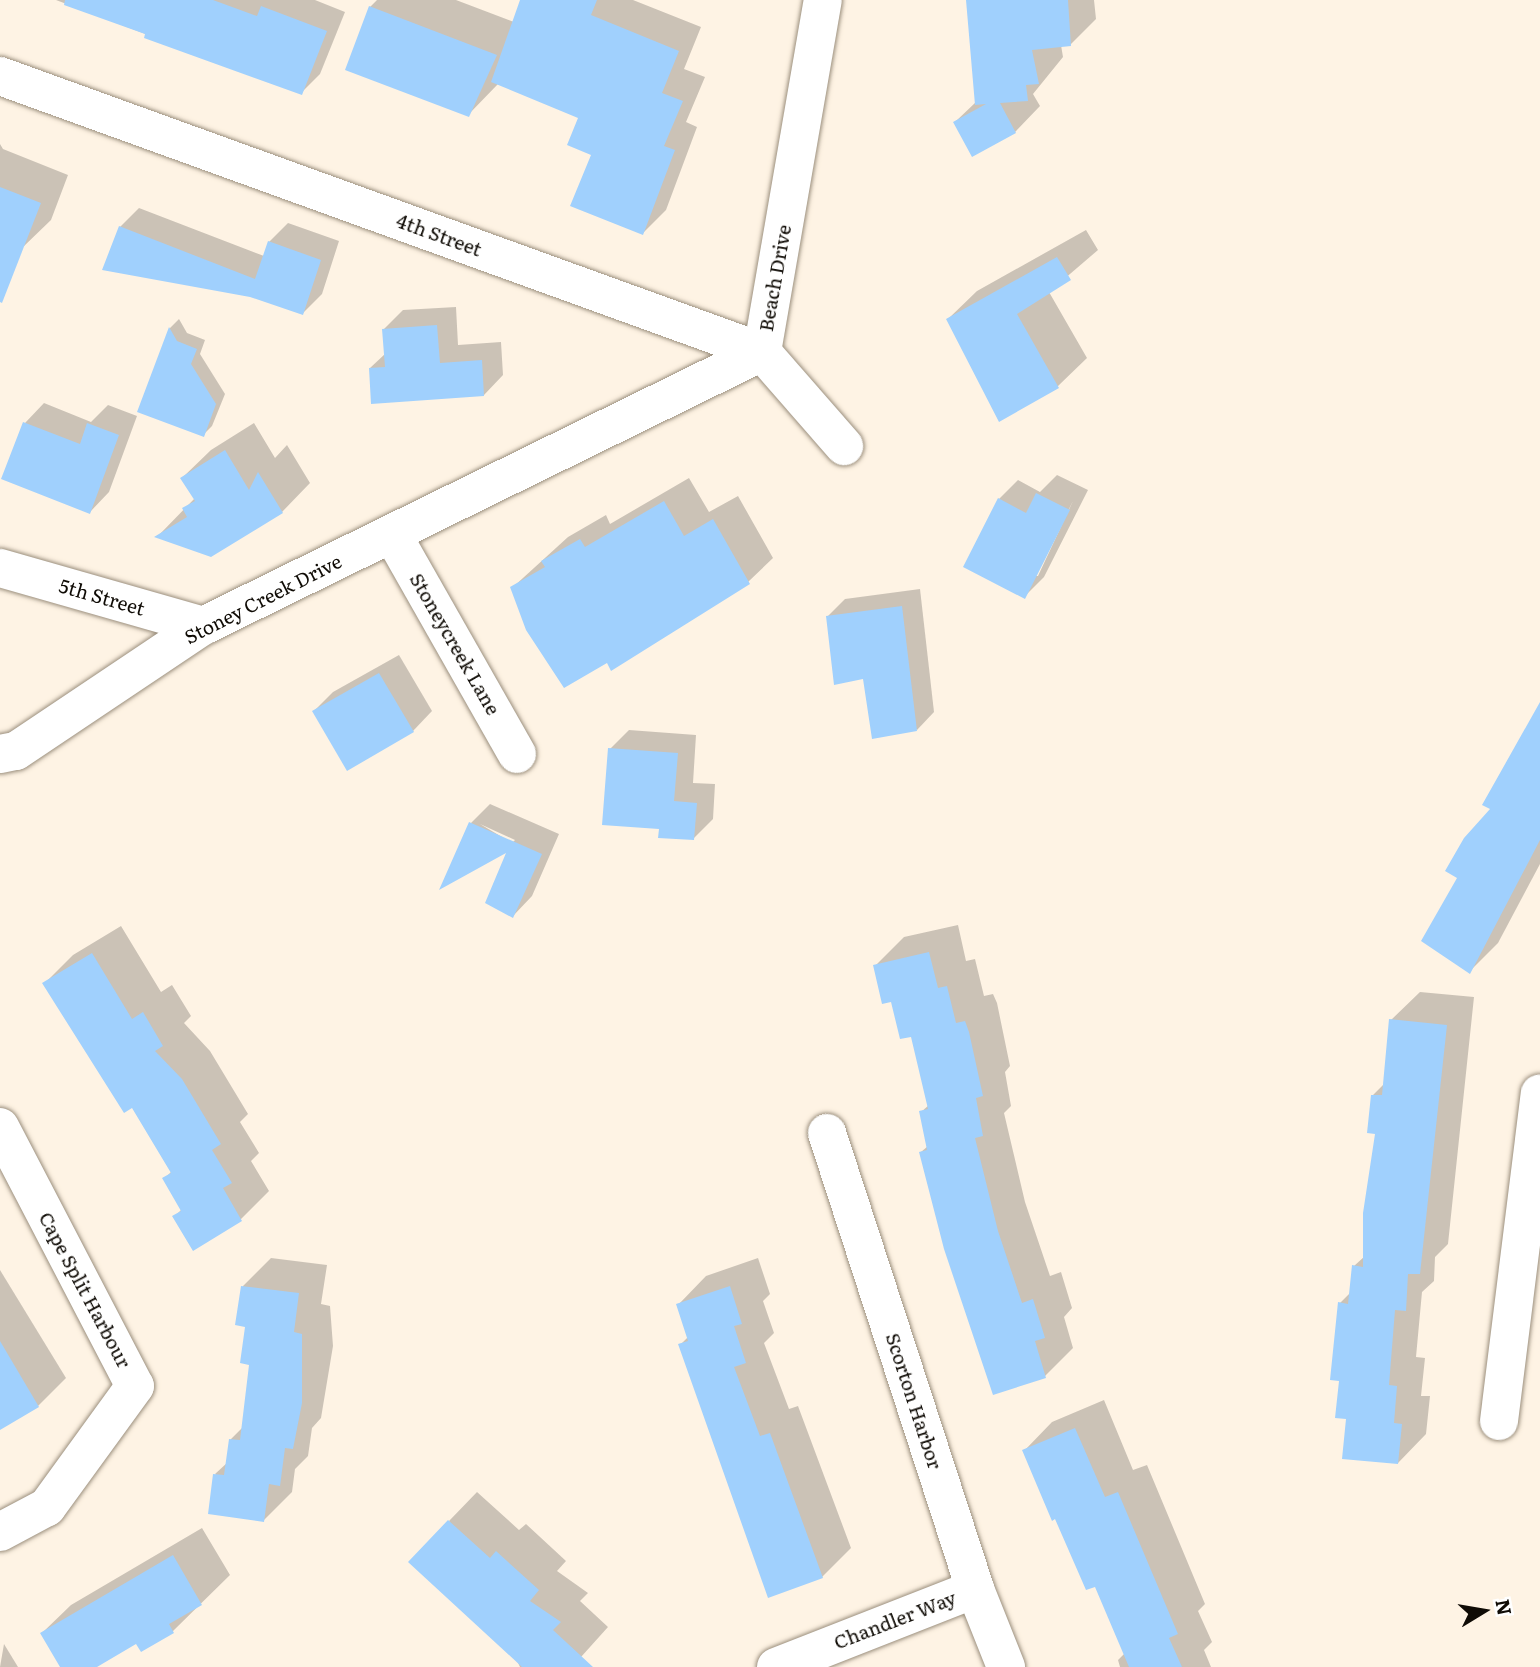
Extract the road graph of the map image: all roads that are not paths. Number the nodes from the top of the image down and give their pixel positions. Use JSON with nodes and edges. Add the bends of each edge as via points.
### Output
{"nodes":[{"id":1,"x":823,"y":0,"type":"edge"},
{"id":2,"x":0,"y":76,"type":"edge"},
{"id":3,"x":762,"y":352,"type":"junction"},
{"id":4,"x":844,"y":446,"type":"dead end"},
{"id":5,"x":463,"y":499,"type":"joint"},
{"id":6,"x":392,"y":534,"type":"junction"},
{"id":7,"x":0,"y":568,"type":"edge"},
{"id":8,"x":203,"y":626,"type":"junction"},
{"id":9,"x":0,"y":754,"type":"edge"},
{"id":10,"x":517,"y":754,"type":"dead end"},
{"id":11,"x":1539,"y":1102,"type":"edge"},
{"id":12,"x":0,"y":1127,"type":"edge"},
{"id":13,"x":827,"y":1133,"type":"dead end"},
{"id":14,"x":1499,"y":1421,"type":"dead end"},
{"id":15,"x":0,"y":1532,"type":"edge"},
{"id":16,"x":975,"y":1589,"type":"junction"},
{"id":17,"x":776,"y":1667,"type":"edge"},
{"id":18,"x":1006,"y":1667,"type":"edge"}],
"edges":[{"from":1,"to":3,"type":"street","name":"Beach Drive"},
{"from":2,"to":3,"type":"street","name":"4th Street"},
{"from":3,"to":4,"type":"street","name":"4th Street"},
{"from":3,"to":5,"type":"street","name":"Beach Drive"},
{"from":5,"to":6,"type":"street","name":"Stoney Creek Drive"},
{"from":6,"to":8,"type":"street","name":"Stoney Creek Drive"},
{"from":6,"to":10,"type":"street","name":"Stoneycreek Lane"},
{"from":7,"to":8,"type":"street","name":"5th Street"},
{"from":8,"to":9,"type":"street","name":"Stoney Creek Drive","via":[[16,751]]},
{"from":11,"to":14,"type":"street"},
{"from":12,"to":15,"type":"street","name":"Cape Split Harbour","via":[[135,1386],[47,1507]]},
{"from":13,"to":16,"type":"street","name":"Scorton Harbor"},
{"from":16,"to":17,"type":"street","name":"Chandler Way"},
{"from":16,"to":18,"type":"street","name":"Scorton Harbor"}]}
